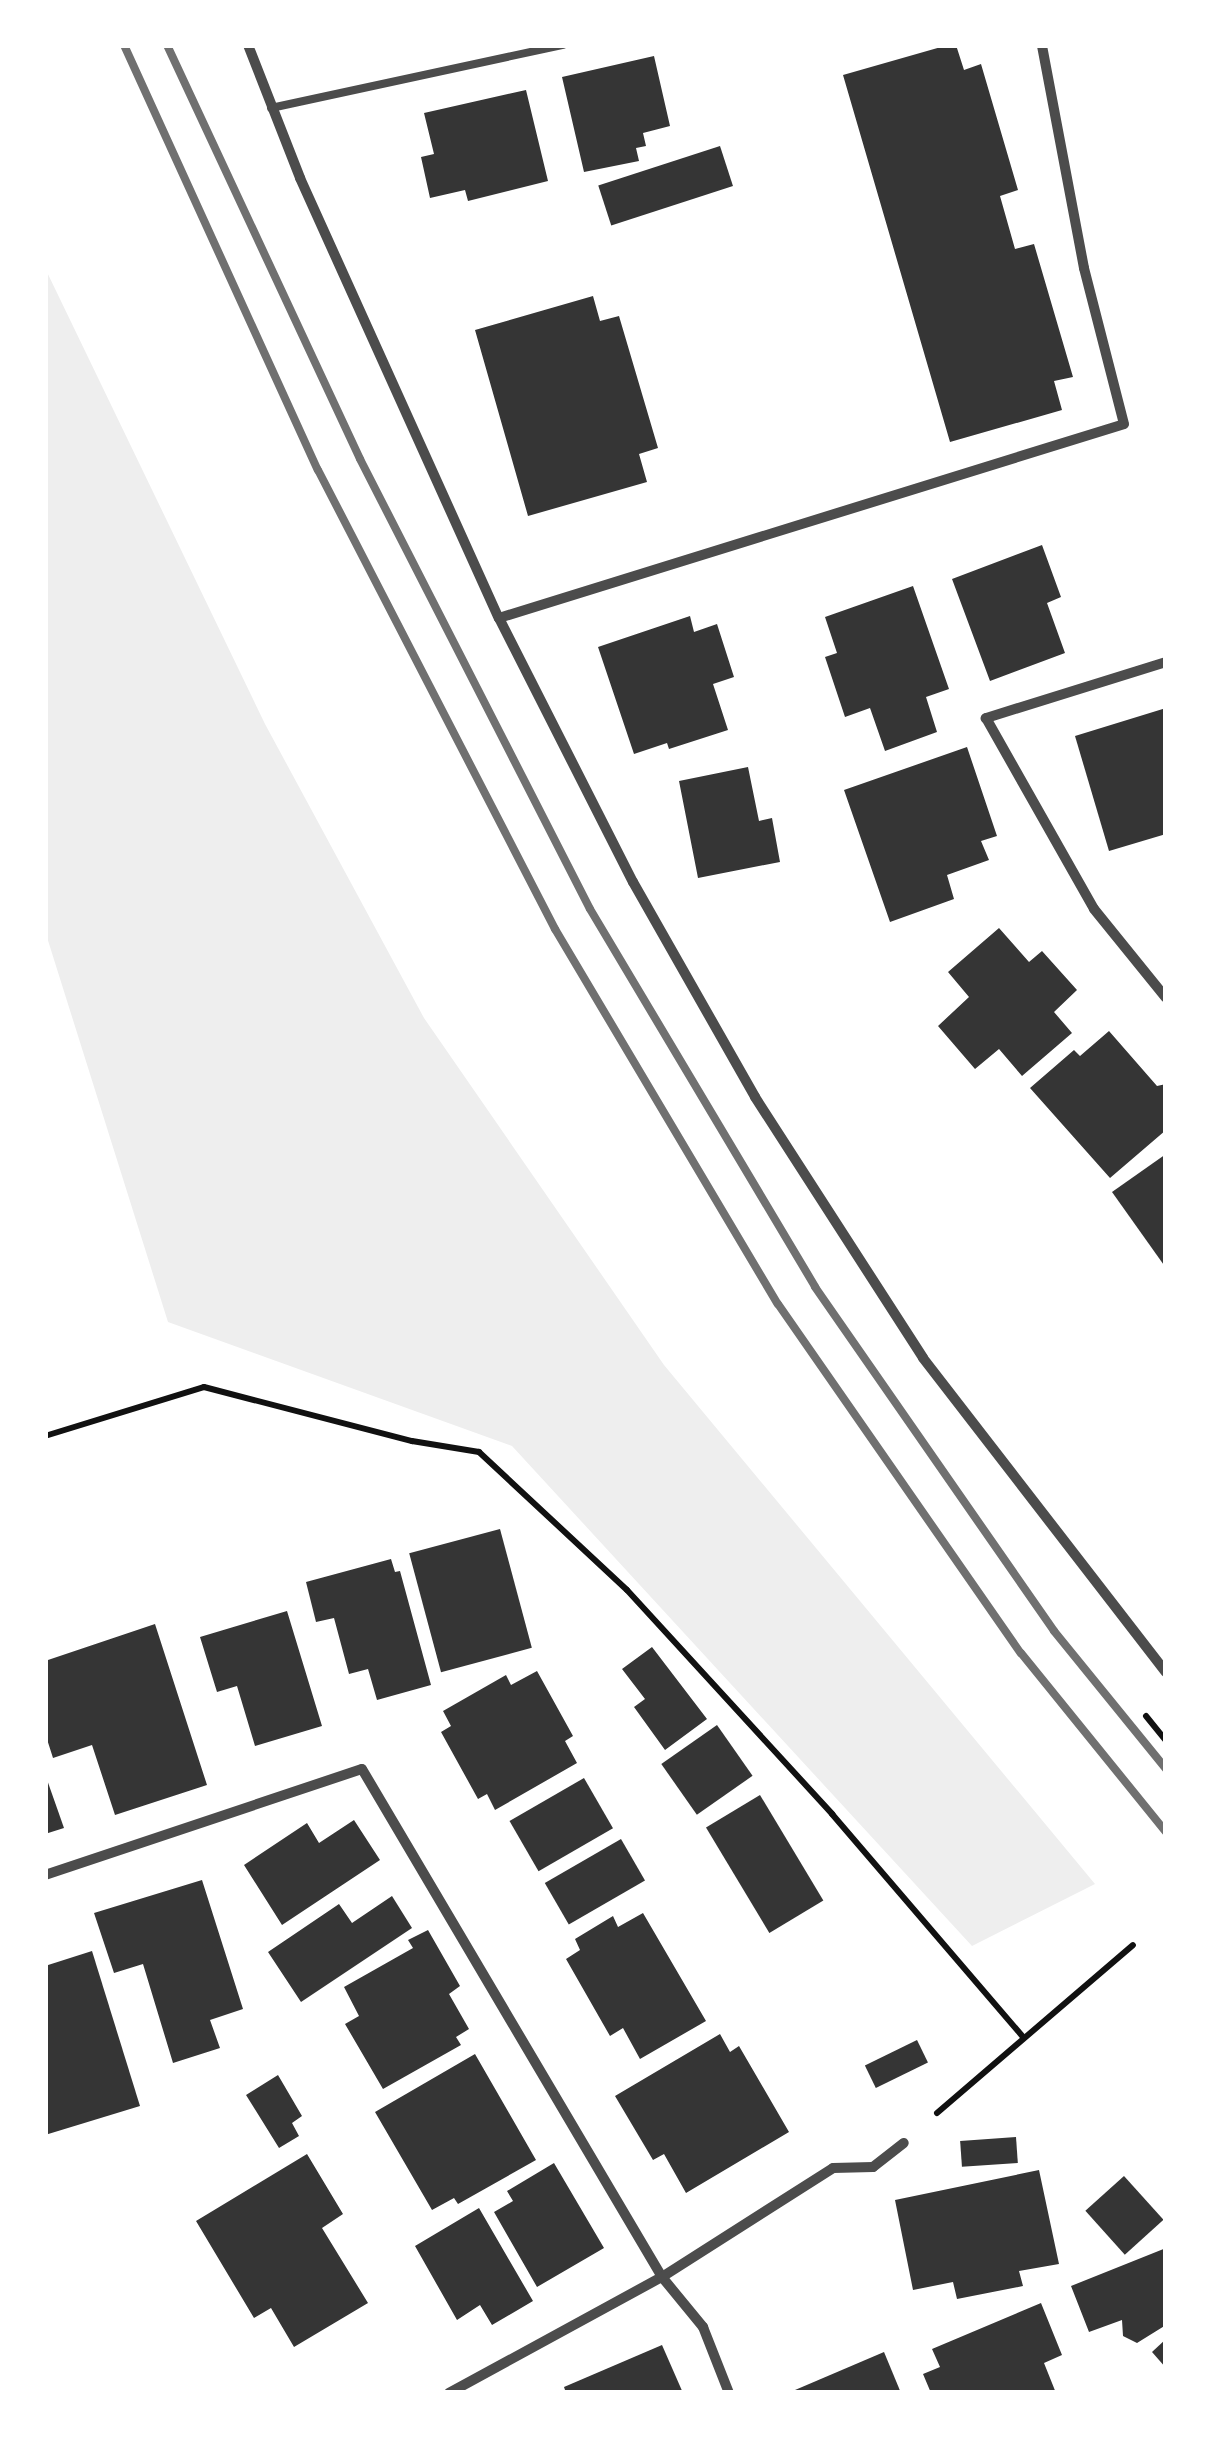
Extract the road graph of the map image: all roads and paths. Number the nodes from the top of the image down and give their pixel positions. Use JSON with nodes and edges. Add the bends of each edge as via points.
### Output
{"nodes":[{"id":1,"x":248,"y":45,"type":"edge"},
{"id":2,"x":563,"y":45,"type":"edge"},
{"id":3,"x":1042,"y":45,"type":"edge"},
{"id":4,"x":271,"y":108,"type":"junction"},
{"id":5,"x":499,"y":618,"type":"junction"},
{"id":6,"x":1166,"y":662,"type":"edge"},
{"id":7,"x":1166,"y":998,"type":"edge"},
{"id":8,"x":45,"y":1436,"type":"edge"},
{"id":9,"x":1166,"y":1672,"type":"edge"},
{"id":10,"x":45,"y":1874,"type":"edge"},
{"id":11,"x":1133,"y":1945,"type":"dead end"},
{"id":12,"x":1022,"y":2036,"type":"junction"},
{"id":13,"x":904,"y":2143,"type":"joint"},
{"id":14,"x":662,"y":2277,"type":"junction"},
{"id":15,"x":449,"y":2393,"type":"edge"},
{"id":16,"x":729,"y":2393,"type":"edge"}],
"edges":[{"from":1,"to":4,"type":"street"},
{"from":2,"to":4,"type":"lane"},
{"from":3,"to":5,"type":"street","via":[[1084,268],[1124,424]]},
{"from":4,"to":5,"type":"street"},
{"from":5,"to":9,"type":"street","via":[[634,882],[755,1097],[923,1358]]},
{"from":6,"to":7,"type":"street","via":[[986,718],[1094,909]]},
{"from":8,"to":12,"type":"path","via":[[204,1387],[479,1452],[627,1590]]},
{"from":10,"to":14,"type":"street","via":[[362,1770]]},
{"from":11,"to":12,"type":"path"},
{"from":12,"to":13,"type":"path"},
{"from":13,"to":14,"type":"street","via":[[873,2167],[832,2168]]},
{"from":14,"to":15,"type":"street"},
{"from":14,"to":16,"type":"street","via":[[703,2327]]}]}
